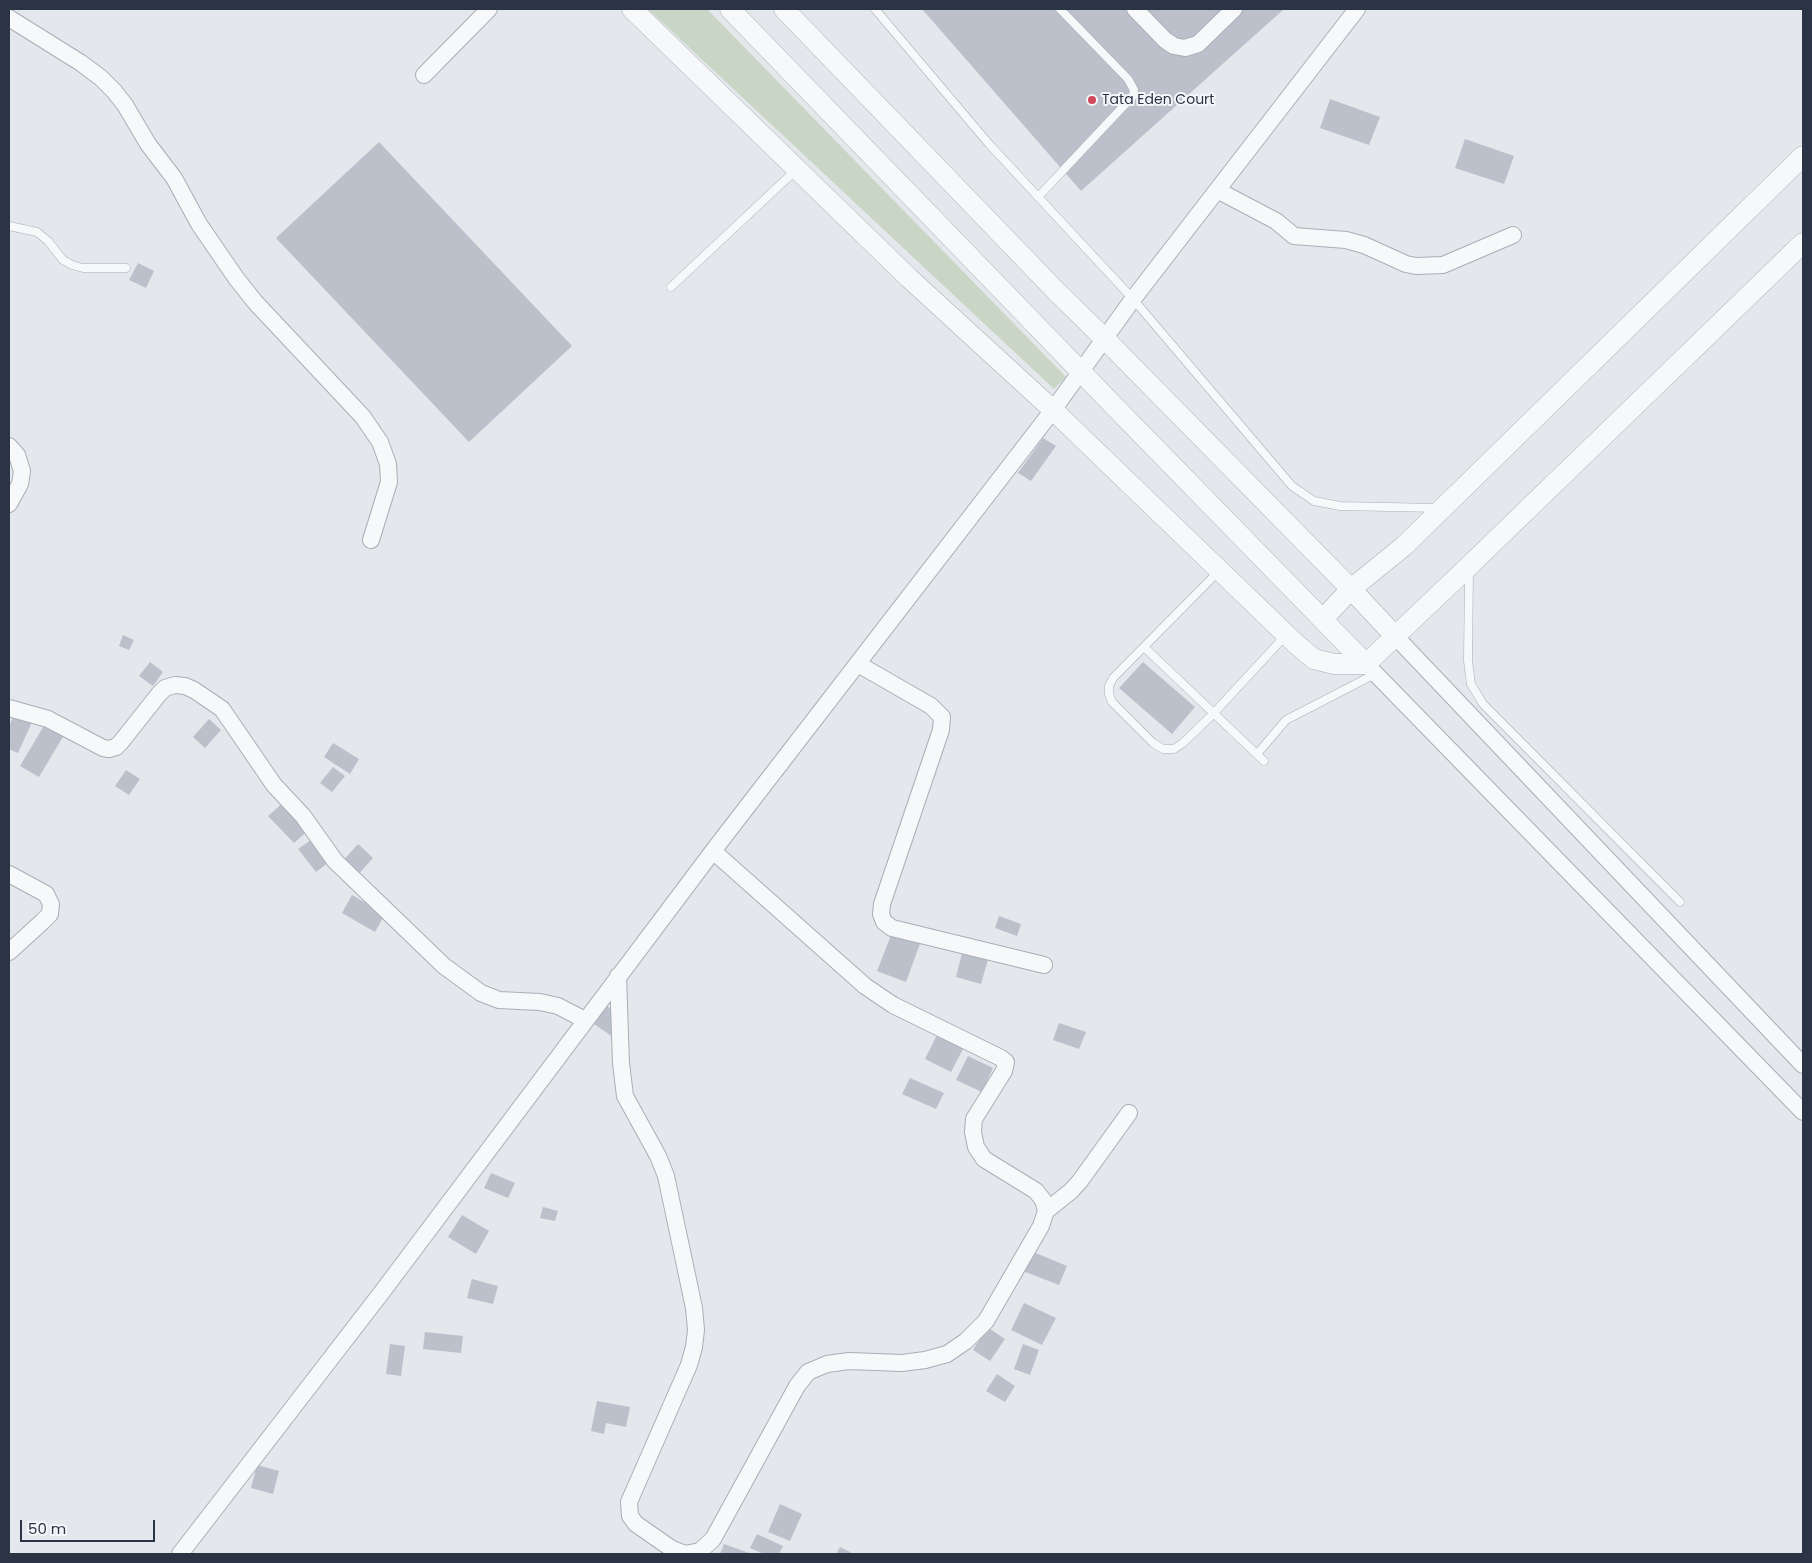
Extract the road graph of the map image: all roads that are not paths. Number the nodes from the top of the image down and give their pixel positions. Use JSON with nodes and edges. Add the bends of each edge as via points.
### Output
{"nodes":[{"id":1,"x":489,"y":9,"type":"edge"},
{"id":2,"x":632,"y":9,"type":"edge"},
{"id":3,"x":730,"y":9,"type":"edge"},
{"id":4,"x":784,"y":9,"type":"edge"},
{"id":5,"x":875,"y":9,"type":"edge"},
{"id":6,"x":1060,"y":9,"type":"edge"},
{"id":7,"x":1135,"y":9,"type":"edge"},
{"id":8,"x":1234,"y":9,"type":"edge"},
{"id":9,"x":1357,"y":9,"type":"edge"},
{"id":10,"x":9,"y":18,"type":"edge"},
{"id":11,"x":424,"y":75,"type":"dead end"},
{"id":12,"x":1803,"y":156,"type":"edge"},
{"id":13,"x":797,"y":169,"type":"junction"},
{"id":14,"x":1217,"y":190,"type":"junction"},
{"id":15,"x":1038,"y":197,"type":"junction"},
{"id":16,"x":9,"y":226,"type":"edge"},
{"id":17,"x":1513,"y":236,"type":"dead end"},
{"id":18,"x":1803,"y":243,"type":"edge"},
{"id":19,"x":126,"y":268,"type":"dead end"},
{"id":20,"x":670,"y":287,"type":"dead end"},
{"id":21,"x":1133,"y":299,"type":"junction"},
{"id":22,"x":1105,"y":339,"type":"junction"},
{"id":23,"x":1082,"y":372,"type":"junction"},
{"id":24,"x":1053,"y":410,"type":"junction"},
{"id":25,"x":9,"y":446,"type":"edge"},
{"id":26,"x":9,"y":504,"type":"edge"},
{"id":27,"x":1441,"y":508,"type":"junction"},
{"id":28,"x":371,"y":540,"type":"dead end"},
{"id":29,"x":1469,"y":566,"type":"junction"},
{"id":30,"x":1220,"y":570,"type":"junction"},
{"id":31,"x":1351,"y":589,"type":"junction"},
{"id":32,"x":1323,"y":619,"type":"junction"},
{"id":33,"x":1286,"y":634,"type":"junction"},
{"id":34,"x":1395,"y":636,"type":"junction"},
{"id":35,"x":1144,"y":647,"type":"junction"},
{"id":36,"x":858,"y":664,"type":"junction"},
{"id":37,"x":1371,"y":669,"type":"junction"},
{"id":38,"x":9,"y":708,"type":"edge"},
{"id":39,"x":1213,"y":714,"type":"junction"},
{"id":40,"x":1257,"y":754,"type":"junction"},
{"id":41,"x":1264,"y":761,"type":"dead end"},
{"id":42,"x":713,"y":851,"type":"junction"},
{"id":43,"x":9,"y":874,"type":"edge"},
{"id":44,"x":1680,"y":902,"type":"dead end"},
{"id":45,"x":9,"y":952,"type":"edge"},
{"id":46,"x":1044,"y":965,"type":"dead end"},
{"id":47,"x":618,"y":976,"type":"junction"},
{"id":48,"x":585,"y":1020,"type":"junction"},
{"id":49,"x":1803,"y":1065,"type":"edge"},
{"id":50,"x":1803,"y":1112,"type":"edge"},
{"id":51,"x":1129,"y":1113,"type":"dead end"},
{"id":52,"x":1046,"y":1211,"type":"junction"},
{"id":53,"x":671,"y":1552,"type":"edge"},
{"id":54,"x":180,"y":1554,"type":"edge"}],
"edges":[{"from":1,"to":11,"type":"street"},
{"from":2,"to":13,"type":"street"},
{"from":3,"to":23,"type":"street"},
{"from":4,"to":22,"type":"street"},
{"from":5,"to":15,"type":"lane"},
{"from":6,"to":15,"type":"lane","via":[[1128,79],[1134,90],[1133,96]]},
{"from":7,"to":8,"type":"street","via":[[1165,40],[1186,48],[1198,44]]},
{"from":9,"to":14,"type":"street"},
{"from":10,"to":28,"type":"street","via":[[81,63],[114,91],[174,178],[236,278],[350,403],[380,442],[388,464],[389,482]]},
{"from":12,"to":27,"type":"street"},
{"from":13,"to":20,"type":"lane"},
{"from":13,"to":24,"type":"street","via":[[909,278]]},
{"from":14,"to":17,"type":"street","via":[[1276,221],[1294,236],[1346,240],[1416,266],[1443,265]]},
{"from":14,"to":21,"type":"street"},
{"from":15,"to":21,"type":"lane"},
{"from":16,"to":19,"type":"lane","via":[[37,232],[48,240],[63,260],[72,265]]},
{"from":18,"to":29,"type":"street"},
{"from":21,"to":22,"type":"street"},
{"from":21,"to":27,"type":"lane","via":[[1292,486],[1314,501],[1340,506]]},
{"from":22,"to":23,"type":"street"},
{"from":22,"to":31,"type":"street"},
{"from":23,"to":24,"type":"street"},
{"from":23,"to":32,"type":"street"},
{"from":24,"to":30,"type":"street"},
{"from":24,"to":36,"type":"street"},
{"from":25,"to":26,"type":"street","via":[[17,455],[22,471],[20,484]]},
{"from":27,"to":31,"type":"street","via":[[1404,546]]},
{"from":29,"to":34,"type":"street"},
{"from":29,"to":44,"type":"lane","via":[[1468,660],[1471,684],[1483,704]]},
{"from":30,"to":33,"type":"street"},
{"from":30,"to":35,"type":"lane"},
{"from":31,"to":32,"type":"street"},
{"from":31,"to":34,"type":"street"},
{"from":32,"to":37,"type":"street"},
{"from":33,"to":37,"type":"street","via":[[1314,659]]},
{"from":33,"to":39,"type":"lane"},
{"from":34,"to":37,"type":"street"},
{"from":34,"to":49,"type":"street"},
{"from":35,"to":39,"type":"lane"},
{"from":35,"to":39,"type":"lane","via":[[1113,678],[1109,694],[1112,702],[1153,743],[1163,749],[1174,749]]},
{"from":36,"to":42,"type":"street"},
{"from":36,"to":46,"type":"street","via":[[932,706],[942,717],[941,730],[882,904],[884,922],[892,928]]},
{"from":37,"to":40,"type":"lane","via":[[1286,720]]},
{"from":37,"to":50,"type":"street"},
{"from":38,"to":48,"type":"street","via":[[48,719],[109,749],[122,742],[165,688],[175,685],[194,690],[222,709],[274,785],[303,816],[335,861],[444,966],[481,993],[499,1000],[558,1006]]},
{"from":39,"to":40,"type":"lane"},
{"from":40,"to":41,"type":"lane"},
{"from":42,"to":47,"type":"street"},
{"from":42,"to":52,"type":"street","via":[[865,986],[893,1005],[1006,1062],[1004,1071],[974,1119],[976,1147],[984,1159],[1036,1190]]},
{"from":43,"to":45,"type":"street","via":[[46,894],[52,904],[50,914]]},
{"from":47,"to":48,"type":"street"},
{"from":47,"to":53,"type":"street","via":[[625,1096],[666,1176],[694,1308],[696,1330],[689,1365],[630,1502],[630,1516],[636,1524]]},
{"from":48,"to":54,"type":"street","via":[[382,1292]]},
{"from":51,"to":52,"type":"street","via":[[1080,1181]]},
{"from":52,"to":53,"type":"street","via":[[1041,1226],[986,1322],[966,1341],[947,1354],[925,1360],[902,1363],[849,1361],[827,1364],[808,1372],[797,1386],[713,1539],[700,1551]]}]}
